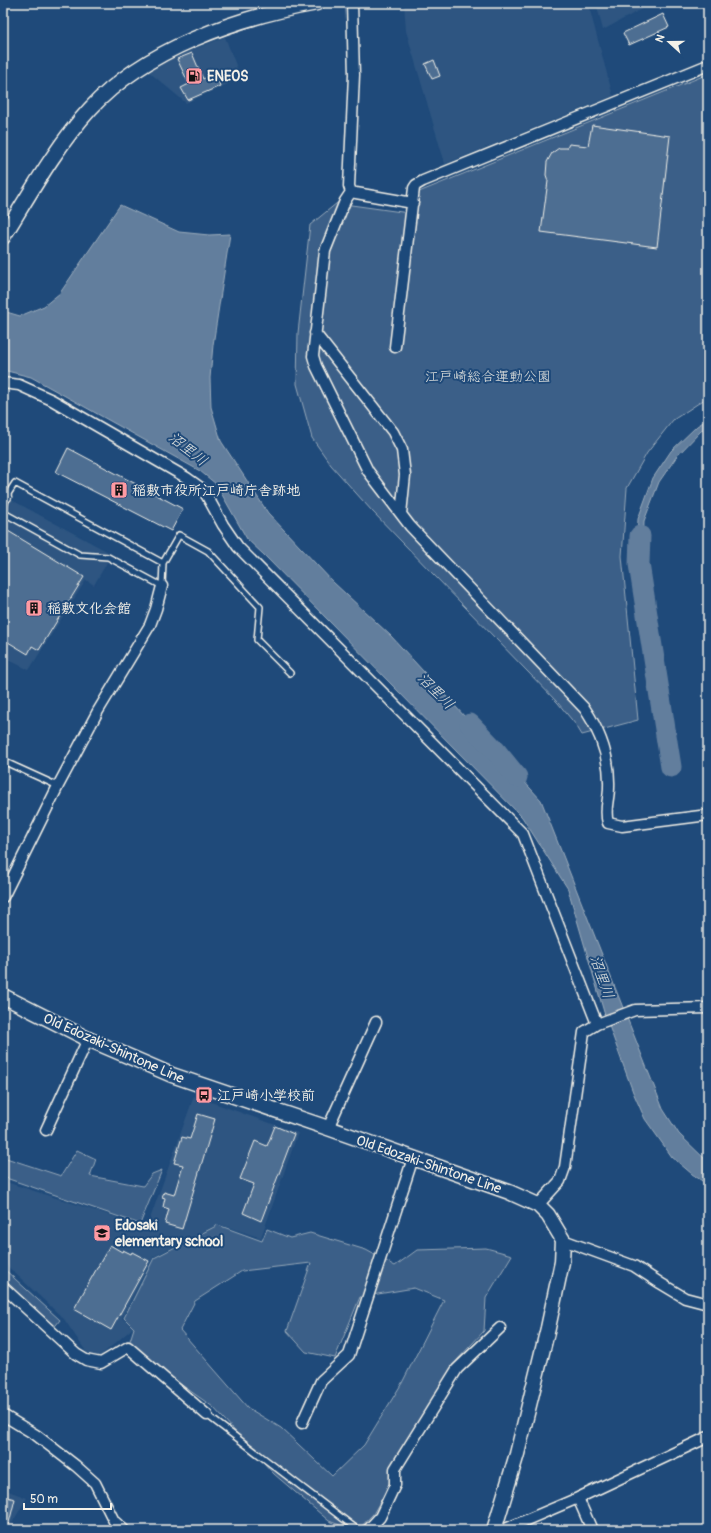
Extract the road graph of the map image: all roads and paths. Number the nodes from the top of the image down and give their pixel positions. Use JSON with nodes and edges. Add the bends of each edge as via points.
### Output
{"nodes":[{"id":1,"x":352,"y":3,"type":"edge"},
{"id":2,"x":310,"y":4,"type":"edge"},
{"id":3,"x":708,"y":65,"type":"edge"},
{"id":4,"x":351,"y":192,"type":"junction"},
{"id":5,"x":413,"y":203,"type":"junction"},
{"id":6,"x":3,"y":237,"type":"edge"},
{"id":7,"x":315,"y":333,"type":"junction"},
{"id":8,"x":395,"y":347,"type":"dead end"},
{"id":9,"x":3,"y":383,"type":"edge"},
{"id":10,"x":4,"y":496,"type":"edge"},
{"id":11,"x":401,"y":514,"type":"junction"},
{"id":12,"x":164,"y":563,"type":"junction"},
{"id":13,"x":162,"y":586,"type":"junction"},
{"id":14,"x":290,"y":673,"type":"dead end"},
{"id":15,"x":3,"y":761,"type":"edge"},
{"id":16,"x":58,"y":786,"type":"junction"},
{"id":17,"x":708,"y":815,"type":"edge"},
{"id":18,"x":4,"y":893,"type":"edge"},
{"id":19,"x":3,"y":996,"type":"edge"},
{"id":20,"x":708,"y":1008,"type":"edge"},
{"id":21,"x":376,"y":1022,"type":"dead end"},
{"id":22,"x":599,"y":1023,"type":"junction"},
{"id":23,"x":88,"y":1039,"type":"junction"},
{"id":24,"x":328,"y":1128,"type":"junction"},
{"id":25,"x":46,"y":1130,"type":"dead end"},
{"id":26,"x":412,"y":1158,"type":"junction"},
{"id":27,"x":538,"y":1205,"type":"junction"},
{"id":28,"x":563,"y":1240,"type":"junction"},
{"id":29,"x":3,"y":1287,"type":"edge"},
{"id":30,"x":708,"y":1304,"type":"edge"},
{"id":31,"x":500,"y":1328,"type":"dead end"},
{"id":32,"x":3,"y":1415,"type":"edge"},
{"id":33,"x":207,"y":1415,"type":"joint"},
{"id":34,"x":302,"y":1423,"type":"dead end"},
{"id":35,"x":708,"y":1437,"type":"edge"},
{"id":36,"x":578,"y":1498,"type":"junction"},
{"id":37,"x":124,"y":1530,"type":"edge"},
{"id":38,"x":358,"y":1530,"type":"edge"},
{"id":39,"x":368,"y":1530,"type":"edge"},
{"id":40,"x":494,"y":1530,"type":"edge"},
{"id":41,"x":503,"y":1530,"type":"edge"},
{"id":42,"x":592,"y":1530,"type":"edge"}],
"edges":[{"from":1,"to":4,"type":"street","via":[[354,75],[349,186]]},
{"from":2,"to":6,"type":"street","via":[[269,13],[216,30],[165,53],[119,82],[89,110],[64,142]]},
{"from":3,"to":5,"type":"street","via":[[423,180],[414,188]]},
{"from":4,"to":5,"type":"street"},
{"from":4,"to":7,"type":"street","via":[[325,251]]},
{"from":5,"to":8,"type":"street"},
{"from":7,"to":11,"type":"street","via":[[313,356],[316,366],[368,471]]},
{"from":7,"to":11,"type":"street","via":[[393,432],[402,450],[404,475]]},
{"from":9,"to":22,"type":"street","via":[[20,385],[52,400],[201,488],[238,547],[522,834]]},
{"from":10,"to":12,"type":"lane","via":[[15,483]]},
{"from":10,"to":13,"type":"lane","via":[[4,512],[80,555],[108,557]]},
{"from":11,"to":17,"type":"street","via":[[585,709],[595,724],[606,752],[609,789],[605,813],[608,823],[622,826]]},
{"from":12,"to":13,"type":"lane"},
{"from":12,"to":14,"type":"lane","via":[[179,535],[208,551],[260,607],[257,640]]},
{"from":13,"to":16,"type":"street","via":[[150,625],[98,711]]},
{"from":15,"to":16,"type":"lane"},
{"from":16,"to":18,"type":"street"},
{"from":19,"to":23,"type":"street","name":"Old Edozaki-Shintone Line"},
{"from":20,"to":22,"type":"street","via":[[636,1010]]},
{"from":21,"to":24,"type":"street"},
{"from":22,"to":27,"type":"street","via":[[584,1032],[565,1167],[560,1181]]},
{"from":23,"to":24,"type":"street","name":"Old Edozaki-Shintone Line","via":[[172,1075]]},
{"from":23,"to":25,"type":"street"},
{"from":24,"to":26,"type":"street","name":"Old Edozaki-Shintone Line"},
{"from":26,"to":27,"type":"street","name":"Old Edozaki-Shintone Line","via":[[509,1192]]},
{"from":26,"to":34,"type":"street","via":[[349,1355],[321,1381]]},
{"from":27,"to":28,"type":"street","name":"Old Edozaki-Shintone Line","via":[[548,1215]]},
{"from":28,"to":30,"type":"street","via":[[634,1266],[686,1298]]},
{"from":28,"to":40,"type":"street","via":[[562,1262],[548,1328],[517,1454]]},
{"from":29,"to":33,"type":"street","via":[[76,1354],[86,1360],[101,1363],[128,1347]]},
{"from":31,"to":39,"type":"street","via":[[457,1369],[395,1469],[395,1485],[380,1517]]},
{"from":32,"to":37,"type":"street","via":[[36,1435],[95,1483],[114,1521]]},
{"from":33,"to":38,"type":"lane"},
{"from":35,"to":36,"type":"street"},
{"from":36,"to":41,"type":"street"},
{"from":36,"to":42,"type":"street"}]}
